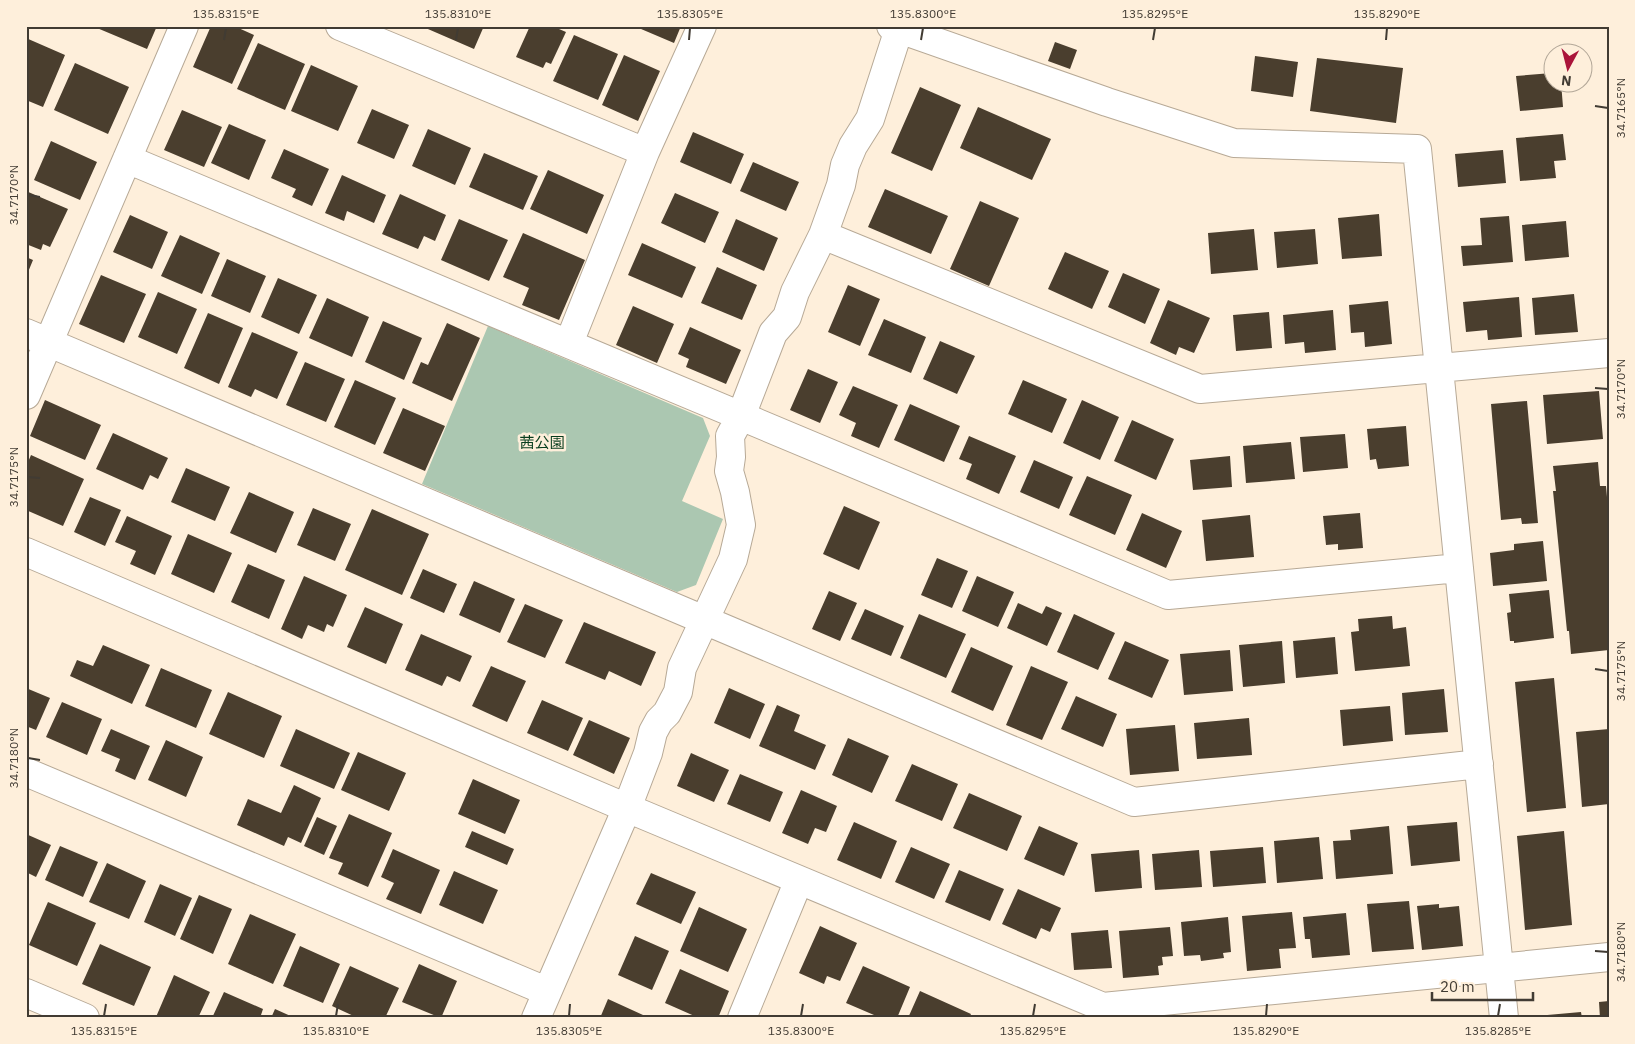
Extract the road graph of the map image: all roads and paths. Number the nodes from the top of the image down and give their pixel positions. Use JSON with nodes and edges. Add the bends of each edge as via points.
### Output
{"nodes":[{"id":1,"x":184,"y":26,"type":"edge"},
{"id":2,"x":340,"y":26,"type":"edge"},
{"id":3,"x":702,"y":26,"type":"edge"},
{"id":4,"x":895,"y":28,"type":"edge"},
{"id":5,"x":645,"y":152,"type":"junction"},
{"id":6,"x":127,"y":159,"type":"junction"},
{"id":7,"x":823,"y":235,"type":"junction"},
{"id":8,"x":38,"y":337,"type":"edge"},
{"id":9,"x":569,"y":343,"type":"junction"},
{"id":10,"x":1609,"y":352,"type":"edge"},
{"id":11,"x":1439,"y":368,"type":"junction"},
{"id":12,"x":26,"y":395,"type":"edge"},
{"id":13,"x":742,"y":416,"type":"junction"},
{"id":14,"x":26,"y":552,"type":"edge"},
{"id":15,"x":1459,"y":568,"type":"junction"},
{"id":16,"x":703,"y":620,"type":"junction"},
{"id":17,"x":1478,"y":764,"type":"junction"},
{"id":18,"x":26,"y":772,"type":"edge"},
{"id":19,"x":627,"y":808,"type":"junction"},
{"id":20,"x":799,"y":880,"type":"junction"},
{"id":21,"x":1609,"y":957,"type":"edge"},
{"id":22,"x":1499,"y":968,"type":"junction"},
{"id":23,"x":546,"y":991,"type":"junction"},
{"id":24,"x":26,"y":993,"type":"edge"},
{"id":25,"x":85,"y":1018,"type":"edge"},
{"id":26,"x":536,"y":1018,"type":"edge"},
{"id":27,"x":742,"y":1018,"type":"edge"},
{"id":28,"x":1504,"y":1018,"type":"edge"}],
"edges":[{"from":1,"to":6,"type":"street"},
{"from":2,"to":5,"type":"street"},
{"from":3,"to":5,"type":"street"},
{"from":4,"to":7,"type":"street","via":[[870,119],[845,165]]},
{"from":4,"to":11,"type":"street","via":[[1234,143],[1417,149]]},
{"from":5,"to":9,"type":"street"},
{"from":6,"to":8,"type":"street"},
{"from":6,"to":9,"type":"street"},
{"from":7,"to":11,"type":"street","via":[[1200,389]]},
{"from":7,"to":13,"type":"street","via":[[795,292],[787,317],[773,333]]},
{"from":8,"to":12,"type":"street"},
{"from":8,"to":16,"type":"street"},
{"from":9,"to":13,"type":"street"},
{"from":10,"to":11,"type":"street"},
{"from":11,"to":15,"type":"street"},
{"from":13,"to":15,"type":"street","via":[[1168,595]]},
{"from":13,"to":16,"type":"street","via":[[730,436],[729,471],[741,525],[733,559]]},
{"from":14,"to":19,"type":"street"},
{"from":15,"to":17,"type":"street"},
{"from":16,"to":17,"type":"street","via":[[1134,802]]},
{"from":16,"to":19,"type":"street","via":[[682,668],[678,692],[653,732]]},
{"from":17,"to":22,"type":"street"},
{"from":18,"to":23,"type":"street"},
{"from":19,"to":20,"type":"street"},
{"from":19,"to":23,"type":"street"},
{"from":20,"to":22,"type":"street","via":[[1103,1007]]},
{"from":20,"to":27,"type":"street"},
{"from":21,"to":22,"type":"street"},
{"from":22,"to":28,"type":"street"},
{"from":23,"to":26,"type":"street"},
{"from":24,"to":25,"type":"street"}]}
